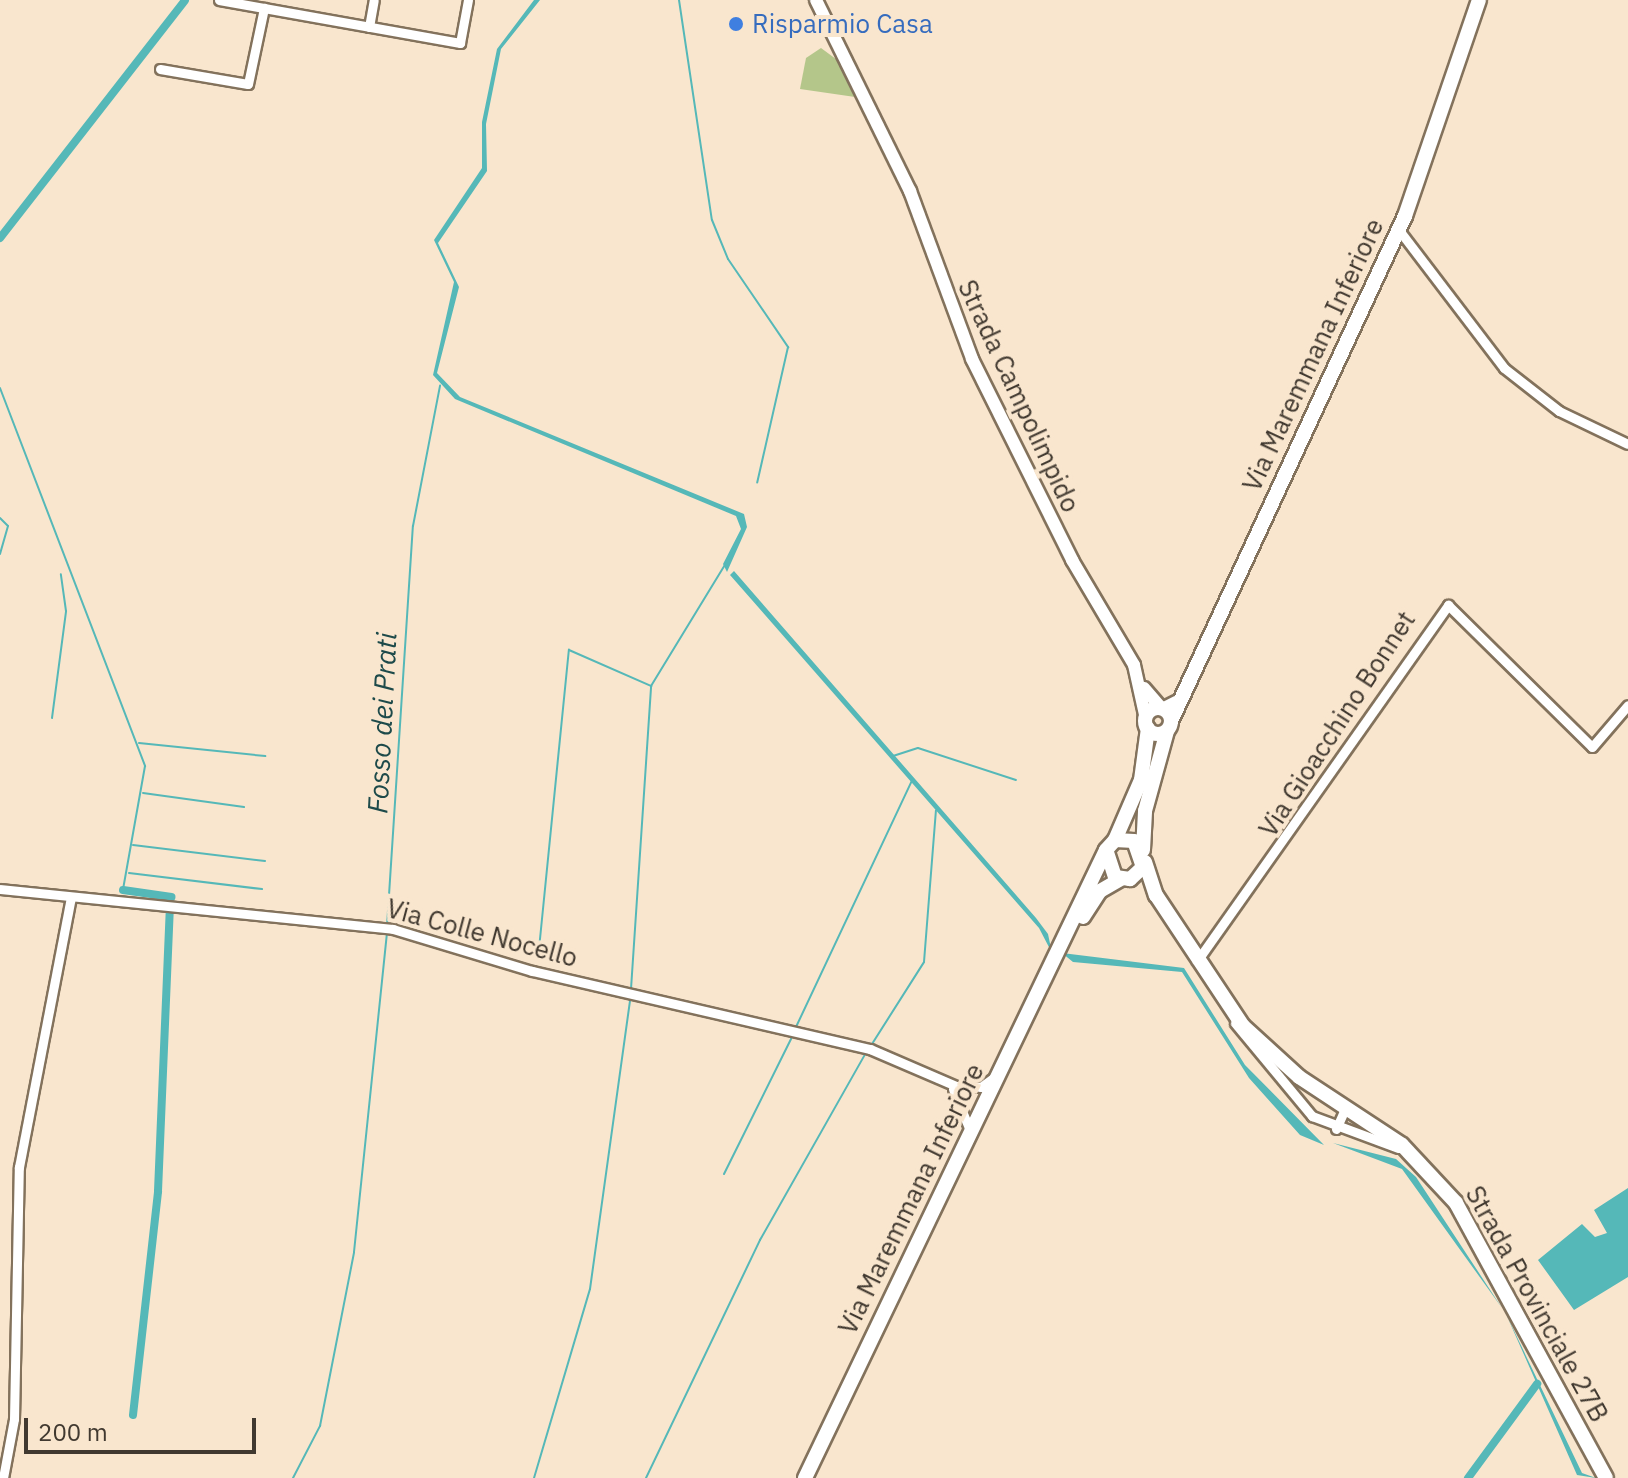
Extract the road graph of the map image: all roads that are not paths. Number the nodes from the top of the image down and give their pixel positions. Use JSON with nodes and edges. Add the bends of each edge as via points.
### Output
{"nodes":[{"id":1,"x":219,"y":0,"type":"edge"},
{"id":2,"x":374,"y":0,"type":"edge"},
{"id":3,"x":468,"y":0,"type":"edge"},
{"id":4,"x":816,"y":0,"type":"edge"},
{"id":5,"x":1479,"y":0,"type":"edge"},
{"id":6,"x":278,"y":5,"type":"edge"},
{"id":7,"x":264,"y":8,"type":"junction"},
{"id":8,"x":369,"y":27,"type":"junction"},
{"id":9,"x":160,"y":69,"type":"dead end"},
{"id":10,"x":1399,"y":230,"type":"junction"},
{"id":11,"x":1628,"y":444,"type":"edge"},
{"id":12,"x":1139,"y":677,"type":"junction"},
{"id":13,"x":1628,"y":705,"type":"edge"},
{"id":14,"x":1169,"y":716,"type":"junction"},
{"id":15,"x":1147,"y":724,"type":"junction"},
{"id":16,"x":1111,"y":845,"type":"junction"},
{"id":17,"x":1144,"y":856,"type":"junction"},
{"id":18,"x":1125,"y":879,"type":"junction"},
{"id":19,"x":0,"y":889,"type":"edge"},
{"id":20,"x":1156,"y":895,"type":"junction"},
{"id":21,"x":71,"y":897,"type":"junction"},
{"id":22,"x":1062,"y":942,"type":"junction"},
{"id":23,"x":1197,"y":961,"type":"junction"},
{"id":24,"x":1225,"y":1004,"type":"junction"},
{"id":25,"x":997,"y":1075,"type":"junction"},
{"id":26,"x":954,"y":1088,"type":"junction"},
{"id":27,"x":983,"y":1104,"type":"junction"},
{"id":28,"x":1346,"y":1107,"type":"junction"},
{"id":29,"x":1336,"y":1129,"type":"junction"},
{"id":30,"x":968,"y":1135,"type":"junction"},
{"id":31,"x":1418,"y":1159,"type":"junction"},
{"id":32,"x":1604,"y":1475,"type":"edge"},
{"id":33,"x":3,"y":1478,"type":"edge"},
{"id":34,"x":805,"y":1478,"type":"edge"}],
"edges":[{"from":1,"to":7,"type":"street"},
{"from":2,"to":8,"type":"street"},
{"from":3,"to":8,"type":"street","via":[[460,43]]},
{"from":4,"to":12,"type":"street","name":"Strada Campolimpido","via":[[898,165],[972,359]]},
{"from":5,"to":10,"type":"main road","name":"Via Maremmana Inferiore"},
{"from":6,"to":7,"type":"street"},
{"from":6,"to":8,"type":"street"},
{"from":7,"to":9,"type":"street","via":[[248,84]]},
{"from":10,"to":11,"type":"street","via":[[1504,368],[1559,411]]},
{"from":10,"to":14,"type":"main road","name":"Via Maremmana Inferiore"},
{"from":12,"to":14,"type":"street"},
{"from":12,"to":15,"type":"street","name":"Strada Campolimpido"},
{"from":13,"to":23,"type":"street","name":"Via Gioacchino Bonnet","via":[[1592,747],[1448,605]]},
{"from":14,"to":15,"type":"main road"},
{"from":14,"to":15,"type":"main road"},
{"from":14,"to":17,"type":"main road","name":"Via Maremmana Inferiore","via":[[1145,811]]},
{"from":15,"to":16,"type":"main road","name":"Via Maremmana Inferiore","via":[[1141,780]]},
{"from":16,"to":17,"type":"main road","via":[[1128,839]]},
{"from":16,"to":18,"type":"main road","via":[[1106,868]]},
{"from":16,"to":22,"type":"main road","name":"Via Maremmana Inferiore"},
{"from":17,"to":18,"type":"main road","name":"Via Maremmana Inferiore"},
{"from":17,"to":20,"type":"main road"},
{"from":18,"to":20,"type":"main road"},
{"from":18,"to":22,"type":"main road","name":"Via Maremmana Inferiore","via":[[1100,891]]},
{"from":19,"to":21,"type":"street","name":"Via Colle Nocello"},
{"from":20,"to":23,"type":"main road","name":"Strada Provinciale 27B"},
{"from":21,"to":26,"type":"street","name":"Via Colle Nocello","via":[[393,929],[532,971],[870,1049]]},
{"from":21,"to":33,"type":"street","via":[[19,1167],[14,1419]]},
{"from":22,"to":25,"type":"main road","name":"Via Maremmana Inferiore"},
{"from":23,"to":24,"type":"main road","name":"Strada Provinciale 27B"},
{"from":24,"to":28,"type":"main road","name":"Strada Provinciale 27B","via":[[1285,1066]]},
{"from":24,"to":29,"type":"street","via":[[1278,1082]]},
{"from":25,"to":26,"type":"street","via":[[981,1087]]},
{"from":25,"to":27,"type":"main road","name":"Via Maremmana Inferiore"},
{"from":26,"to":27,"type":"street","name":"Via Colle Nocello"},
{"from":26,"to":30,"type":"street","via":[[968,1111]]},
{"from":27,"to":30,"type":"main road","name":"Via Maremmana Inferiore"},
{"from":28,"to":29,"type":"street"},
{"from":28,"to":31,"type":"main road","name":"Strada Provinciale 27B"},
{"from":29,"to":31,"type":"street"},
{"from":30,"to":34,"type":"main road","name":"Via Maremmana Inferiore"},
{"from":31,"to":32,"type":"main road","name":"Strada Provinciale 27B","via":[[1473,1230]]}]}
